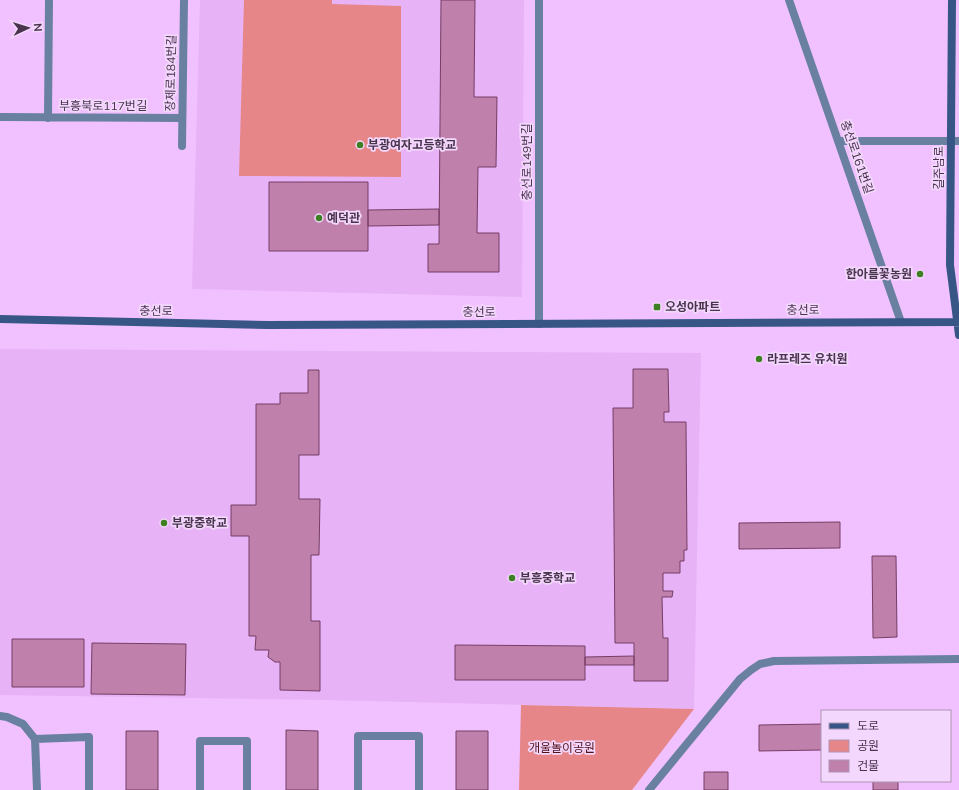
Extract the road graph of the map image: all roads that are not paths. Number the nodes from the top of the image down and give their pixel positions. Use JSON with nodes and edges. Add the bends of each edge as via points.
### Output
{"nodes":[{"id":1,"x":49,"y":0,"type":"edge"},
{"id":2,"x":184,"y":0,"type":"edge"},
{"id":3,"x":539,"y":0,"type":"edge"},
{"id":4,"x":789,"y":0,"type":"edge"},
{"id":5,"x":952,"y":0,"type":"edge"},
{"id":6,"x":0,"y":118,"type":"edge"},
{"id":7,"x":48,"y":118,"type":"junction"},
{"id":8,"x":182,"y":118,"type":"junction"},
{"id":9,"x":838,"y":141,"type":"junction"},
{"id":10,"x":955,"y":141,"type":"edge"},
{"id":11,"x":182,"y":146,"type":"dead end"},
{"id":12,"x":0,"y":320,"type":"edge"},
{"id":13,"x":901,"y":322,"type":"junction"},
{"id":14,"x":958,"y":322,"type":"edge"},
{"id":15,"x":539,"y":324,"type":"junction"},
{"id":16,"x":959,"y":335,"type":"edge"},
{"id":17,"x":959,"y":659,"type":"edge"},
{"id":18,"x":0,"y":716,"type":"edge"},
{"id":19,"x":35,"y":739,"type":"junction"},
{"id":20,"x":37,"y":790,"type":"edge"},
{"id":21,"x":89,"y":790,"type":"edge"},
{"id":22,"x":200,"y":790,"type":"edge"},
{"id":23,"x":247,"y":790,"type":"edge"},
{"id":24,"x":358,"y":790,"type":"edge"},
{"id":25,"x":419,"y":790,"type":"edge"},
{"id":26,"x":649,"y":790,"type":"edge"}],
"edges":[{"from":1,"to":7,"type":"lane","name":"부흥북로117번길"},
{"from":2,"to":8,"type":"lane","name":"장제로184번길"},
{"from":3,"to":15,"type":"lane","name":"충선로149번길"},
{"from":4,"to":9,"type":"lane","name":"충선로161번길"},
{"from":5,"to":10,"type":"street","name":"길주남로"},
{"from":6,"to":7,"type":"lane","name":"부흥북로117번길"},
{"from":7,"to":8,"type":"lane","name":"부흥북로117번길"},
{"from":8,"to":11,"type":"lane","name":"장제로184번길"},
{"from":9,"to":10,"type":"lane"},
{"from":9,"to":13,"type":"lane","name":"충선로161번길"},
{"from":10,"to":14,"type":"street","name":"길주남로","via":[[950,265]]},
{"from":12,"to":15,"type":"street","name":"충선로","via":[[268,325]]},
{"from":13,"to":14,"type":"street","name":"충선로"},
{"from":13,"to":15,"type":"street","name":"충선로"},
{"from":14,"to":16,"type":"street","name":"길주남로"},
{"from":17,"to":26,"type":"lane","via":[[774,661],[760,664],[740,679]]},
{"from":18,"to":19,"type":"lane","via":[[23,724]]},
{"from":19,"to":20,"type":"lane"},
{"from":19,"to":21,"type":"lane","via":[[89,737]]},
{"from":22,"to":23,"type":"lane","via":[[200,741],[247,741]]},
{"from":24,"to":25,"type":"lane","via":[[358,736],[419,736]]}]}
